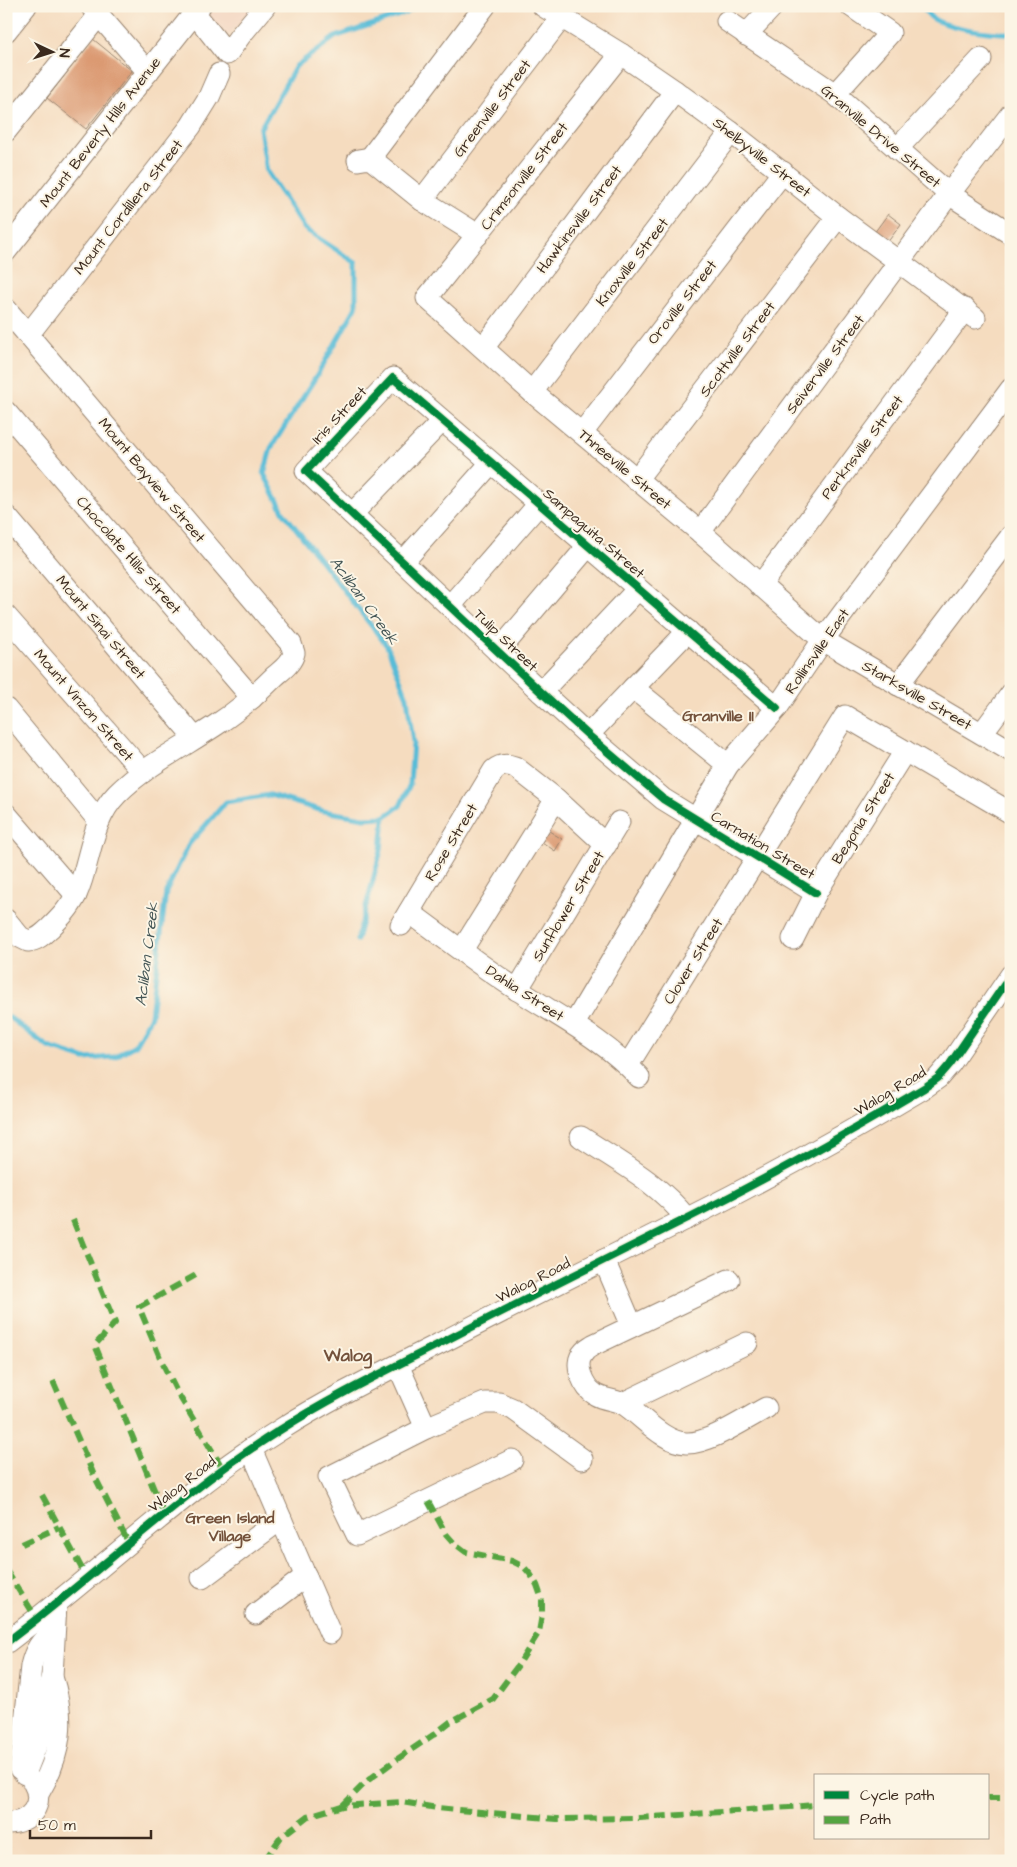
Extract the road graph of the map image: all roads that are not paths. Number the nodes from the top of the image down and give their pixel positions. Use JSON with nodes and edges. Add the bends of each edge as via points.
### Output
{"nodes":[{"id":1,"x":26,"y":6,"type":"edge"},
{"id":2,"x":266,"y":6,"type":"edge"},
{"id":3,"x":484,"y":6,"type":"edge"},
{"id":4,"x":543,"y":6,"type":"edge"},
{"id":5,"x":773,"y":6,"type":"edge"},
{"id":6,"x":851,"y":6,"type":"edge"},
{"id":7,"x":194,"y":8,"type":"edge"},
{"id":8,"x":95,"y":11,"type":"edge"},
{"id":9,"x":562,"y":17,"type":"junction"},
{"id":10,"x":727,"y":21,"type":"dead end"},
{"id":11,"x":6,"y":31,"type":"edge"},
{"id":12,"x":746,"y":35,"type":"junction"},
{"id":13,"x":621,"y":54,"type":"junction"},
{"id":14,"x":981,"y":59,"type":"dead end"},
{"id":15,"x":148,"y":72,"type":"junction"},
{"id":16,"x":219,"y":74,"type":"dead end"},
{"id":17,"x":675,"y":91,"type":"junction"},
{"id":18,"x":835,"y":94,"type":"junction"},
{"id":19,"x":1010,"y":117,"type":"edge"},
{"id":20,"x":6,"y":131,"type":"edge"},
{"id":21,"x":732,"y":132,"type":"junction"},
{"id":22,"x":897,"y":149,"type":"junction"},
{"id":23,"x":783,"y":172,"type":"junction"},
{"id":24,"x":949,"y":194,"type":"junction"},
{"id":25,"x":422,"y":200,"type":"junction"},
{"id":26,"x":838,"y":218,"type":"junction"},
{"id":27,"x":1011,"y":234,"type":"edge"},
{"id":28,"x":478,"y":235,"type":"junction"},
{"id":29,"x":6,"y":251,"type":"edge"},
{"id":30,"x":900,"y":262,"type":"junction"},
{"id":31,"x":427,"y":298,"type":"joint"},
{"id":32,"x":6,"y":309,"type":"edge"},
{"id":33,"x":970,"y":313,"type":"joint"},
{"id":34,"x":28,"y":335,"type":"junction"},
{"id":35,"x":484,"y":347,"type":"junction"},
{"id":36,"x":393,"y":378,"type":"joint"},
{"id":37,"x":1011,"y":389,"type":"edge"},
{"id":38,"x":532,"y":392,"type":"junction"},
{"id":39,"x":6,"y":412,"type":"edge"},
{"id":40,"x":442,"y":421,"type":"junction"},
{"id":41,"x":582,"y":433,"type":"junction"},
{"id":42,"x":491,"y":463,"type":"junction"},
{"id":43,"x":306,"y":471,"type":"joint"},
{"id":44,"x":636,"y":480,"type":"junction"},
{"id":45,"x":539,"y":504,"type":"junction"},
{"id":46,"x":352,"y":514,"type":"junction"},
{"id":47,"x":6,"y":516,"type":"edge"},
{"id":48,"x":700,"y":532,"type":"junction"},
{"id":49,"x":1011,"y":536,"type":"edge"},
{"id":50,"x":588,"y":546,"type":"junction"},
{"id":51,"x":403,"y":562,"type":"junction"},
{"id":52,"x":760,"y":586,"type":"junction"},
{"id":53,"x":638,"y":589,"type":"junction"},
{"id":54,"x":450,"y":606,"type":"junction"},
{"id":55,"x":6,"y":616,"type":"edge"},
{"id":56,"x":688,"y":631,"type":"junction"},
{"id":57,"x":824,"y":640,"type":"junction"},
{"id":58,"x":498,"y":652,"type":"junction"},
{"id":59,"x":898,"y":685,"type":"junction"},
{"id":60,"x":633,"y":688,"type":"junction"},
{"id":61,"x":540,"y":692,"type":"junction"},
{"id":62,"x":1011,"y":694,"type":"edge"},
{"id":63,"x":252,"y":698,"type":"junction"},
{"id":64,"x":777,"y":708,"type":"junction"},
{"id":65,"x":6,"y":709,"type":"edge"},
{"id":66,"x":982,"y":733,"type":"junction"},
{"id":67,"x":588,"y":735,"type":"junction"},
{"id":68,"x":195,"y":738,"type":"junction"},
{"id":69,"x":1011,"y":750,"type":"edge"},
{"id":70,"x":905,"y":751,"type":"junction"},
{"id":71,"x":728,"y":765,"type":"junction"},
{"id":72,"x":143,"y":772,"type":"junction"},
{"id":73,"x":556,"y":799,"type":"junction"},
{"id":74,"x":1011,"y":813,"type":"edge"},
{"id":75,"x":6,"y":814,"type":"edge"},
{"id":76,"x":98,"y":820,"type":"junction"},
{"id":77,"x":696,"y":820,"type":"junction"},
{"id":78,"x":619,"y":822,"type":"dead end"},
{"id":79,"x":606,"y":845,"type":"junction"},
{"id":80,"x":757,"y":857,"type":"junction"},
{"id":81,"x":816,"y":893,"type":"junction"},
{"id":82,"x":76,"y":895,"type":"junction"},
{"id":83,"x":405,"y":918,"type":"joint"},
{"id":84,"x":6,"y":920,"type":"edge"},
{"id":85,"x":793,"y":939,"type":"dead end"},
{"id":86,"x":462,"y":950,"type":"junction"},
{"id":87,"x":1011,"y":975,"type":"edge"},
{"id":88,"x":517,"y":990,"type":"junction"},
{"id":89,"x":574,"y":1024,"type":"junction"},
{"id":90,"x":633,"y":1071,"type":"joint"},
{"id":91,"x":581,"y":1137,"type":"dead end"},
{"id":92,"x":687,"y":1219,"type":"junction"},
{"id":93,"x":604,"y":1260,"type":"junction"},
{"id":94,"x":729,"y":1280,"type":"dead end"},
{"id":95,"x":632,"y":1326,"type":"junction"},
{"id":96,"x":747,"y":1343,"type":"dead end"},
{"id":97,"x":398,"y":1365,"type":"junction"},
{"id":98,"x":623,"y":1403,"type":"junction"},
{"id":99,"x":766,"y":1408,"type":"dead end"},
{"id":100,"x":426,"y":1428,"type":"junction"},
{"id":101,"x":251,"y":1449,"type":"junction"},
{"id":102,"x":582,"y":1459,"type":"dead end"},
{"id":103,"x":512,"y":1460,"type":"dead end"},
{"id":104,"x":281,"y":1519,"type":"junction"},
{"id":105,"x":306,"y":1576,"type":"junction"},
{"id":106,"x":202,"y":1578,"type":"dead end"},
{"id":107,"x":56,"y":1605,"type":"junction"},
{"id":108,"x":256,"y":1614,"type":"dead end"},
{"id":109,"x":54,"y":1630,"type":"junction"},
{"id":110,"x":330,"y":1633,"type":"dead end"},
{"id":111,"x":7,"y":1642,"type":"edge"},
{"id":112,"x":52,"y":1676,"type":"junction"},
{"id":113,"x":17,"y":1772,"type":"edge"},
{"id":114,"x":38,"y":1794,"type":"junction"},
{"id":115,"x":6,"y":1823,"type":"edge"}],
"edges":[{"from":1,"to":11,"type":"street"},
{"from":2,"to":7,"type":"street","via":[[227,54]]},
{"from":3,"to":25,"type":"street","via":[[364,159]]},
{"from":4,"to":9,"type":"street","name":"Shelbyville Street"},
{"from":5,"to":12,"type":"street"},
{"from":6,"to":18,"type":"street","via":[[890,34]]},
{"from":7,"to":15,"type":"street","name":"Mount Beverly Hills Avenue"},
{"from":8,"to":15,"type":"street"},
{"from":8,"to":20,"type":"street"},
{"from":9,"to":13,"type":"street","name":"Shelbyville Street"},
{"from":9,"to":25,"type":"street","name":"Greenville Street"},
{"from":10,"to":12,"type":"street","name":"Granville Drive Street"},
{"from":12,"to":18,"type":"street","name":"Granville Drive Street"},
{"from":13,"to":17,"type":"street","name":"Shelbyville Street"},
{"from":13,"to":28,"type":"street","name":"Crimsonville Street"},
{"from":14,"to":22,"type":"street"},
{"from":15,"to":29,"type":"street","name":"Mount Beverly Hills Avenue"},
{"from":16,"to":34,"type":"street","name":"Mount Cordillera Street","via":[[200,113]]},
{"from":17,"to":21,"type":"street","name":"Shelbyville Street"},
{"from":17,"to":35,"type":"street","name":"Hawkinsville Street"},
{"from":18,"to":22,"type":"street","name":"Granville Drive Street"},
{"from":19,"to":24,"type":"street","name":"Seiverville Street"},
{"from":21,"to":23,"type":"street","name":"Shelbyville Street"},
{"from":21,"to":38,"type":"street","name":"Knoxville Street"},
{"from":22,"to":24,"type":"street","name":"Granville Drive Street"},
{"from":23,"to":26,"type":"street","name":"Shelbyville Street"},
{"from":23,"to":41,"type":"street","name":"Oroville Street"},
{"from":24,"to":27,"type":"street","name":"Granville Drive Street"},
{"from":24,"to":30,"type":"street","name":"Seiverville Street"},
{"from":25,"to":28,"type":"street"},
{"from":26,"to":30,"type":"street","name":"Shelbyville Street"},
{"from":26,"to":44,"type":"street","name":"Scottville Street"},
{"from":28,"to":31,"type":"street","name":"Crimsonville Street"},
{"from":30,"to":33,"type":"street","name":"Shelbyville Street"},
{"from":30,"to":48,"type":"street","name":"Seiverville Street"},
{"from":31,"to":35,"type":"street","name":"Thneeville Street"},
{"from":32,"to":34,"type":"street","name":"Mount Bayview Street"},
{"from":33,"to":52,"type":"street","name":"Perknsville Street"},
{"from":34,"to":63,"type":"street","name":"Mount Bayview Street","via":[[291,644],[294,653],[290,662]]},
{"from":35,"to":38,"type":"street","name":"Thneeville Street"},
{"from":36,"to":40,"type":"street","name":"Sampaguita Street"},
{"from":36,"to":43,"type":"street","name":"Iris Street"},
{"from":37,"to":57,"type":"street","name":"Rollinsville East"},
{"from":38,"to":41,"type":"street","name":"Thneeville Street"},
{"from":39,"to":63,"type":"street","name":"Chocolate Hills Street"},
{"from":40,"to":42,"type":"street","name":"Sampaguita Street"},
{"from":40,"to":46,"type":"street"},
{"from":41,"to":44,"type":"street","name":"Thneeville Street"},
{"from":42,"to":45,"type":"street","name":"Sampaguita Street"},
{"from":42,"to":51,"type":"street"},
{"from":43,"to":46,"type":"street","name":"Tulip Street"},
{"from":44,"to":48,"type":"street","name":"Thneeville Street"},
{"from":45,"to":50,"type":"street","name":"Sampaguita Street"},
{"from":45,"to":54,"type":"street"},
{"from":46,"to":51,"type":"street","name":"Tulip Street"},
{"from":47,"to":68,"type":"street","name":"Mount Sinai Street"},
{"from":48,"to":52,"type":"street","name":"Thneeville Street"},
{"from":49,"to":59,"type":"street"},
{"from":50,"to":53,"type":"street","name":"Sampaguita Street"},
{"from":50,"to":58,"type":"street"},
{"from":51,"to":54,"type":"street","name":"Tulip Street"},
{"from":52,"to":57,"type":"street","name":"Thneeville Street"},
{"from":53,"to":56,"type":"street","name":"Sampaguita Street"},
{"from":53,"to":61,"type":"street"},
{"from":54,"to":58,"type":"street","name":"Tulip Street"},
{"from":55,"to":72,"type":"street","name":"Mount Vinzon Street"},
{"from":56,"to":60,"type":"street"},
{"from":56,"to":64,"type":"street","name":"Sampaguita Street"},
{"from":57,"to":59,"type":"street","name":"Starksville Street"},
{"from":57,"to":64,"type":"street","name":"Rollinsville East"},
{"from":58,"to":61,"type":"street","name":"Tulip Street"},
{"from":59,"to":66,"type":"street","name":"Starksville Street"},
{"from":60,"to":67,"type":"street"},
{"from":60,"to":71,"type":"street"},
{"from":61,"to":67,"type":"street","name":"Tulip Street"},
{"from":62,"to":66,"type":"street"},
{"from":63,"to":68,"type":"street"},
{"from":64,"to":71,"type":"street","name":"Rollinsville East"},
{"from":65,"to":76,"type":"street"},
{"from":66,"to":69,"type":"street","name":"Starksville Street"},
{"from":67,"to":77,"type":"street","name":"Tulip Street","via":[[663,798]]},
{"from":68,"to":72,"type":"street"},
{"from":70,"to":74,"type":"street"},
{"from":70,"to":80,"type":"street","name":"Clover Street","via":[[845,716]]},
{"from":70,"to":81,"type":"street","name":"Begonia Street"},
{"from":71,"to":77,"type":"street","name":"Rollinsville East"},
{"from":72,"to":76,"type":"street","via":[[115,796]]},
{"from":73,"to":79,"type":"street"},
{"from":73,"to":83,"type":"street","name":"Rose Street","via":[[515,767],[499,766]]},
{"from":73,"to":86,"type":"street"},
{"from":75,"to":82,"type":"street"},
{"from":76,"to":82,"type":"street"},
{"from":77,"to":80,"type":"street","name":"Carnation Street"},
{"from":77,"to":89,"type":"street","name":"Rollinsville East"},
{"from":78,"to":79,"type":"street","name":"Sunflower Street"},
{"from":79,"to":88,"type":"street","name":"Sunflower Street"},
{"from":80,"to":81,"type":"street","name":"Carnation Street"},
{"from":80,"to":90,"type":"street","name":"Clover Street"},
{"from":81,"to":85,"type":"street","name":"Begonia Street"},
{"from":82,"to":84,"type":"street","via":[[69,908],[38,938],[28,941],[20,937]]},
{"from":83,"to":86,"type":"street","name":"Dahlia Street"},
{"from":86,"to":88,"type":"street","name":"Dahlia Street"},
{"from":87,"to":92,"type":"street","name":"Walog Road","via":[[950,1064],[932,1083],[752,1186]]},
{"from":88,"to":89,"type":"street","name":"Dahlia Street"},
{"from":89,"to":90,"type":"street","name":"Dahlia Street"},
{"from":91,"to":92,"type":"street","via":[[655,1186]]},
{"from":92,"to":93,"type":"street","name":"Walog Road"},
{"from":93,"to":95,"type":"street"},
{"from":93,"to":97,"type":"street","name":"Walog Road"},
{"from":94,"to":95,"type":"street"},
{"from":95,"to":98,"type":"street","via":[[593,1345],[583,1352],[580,1361],[580,1373],[586,1386],[607,1400]]},
{"from":96,"to":98,"type":"street"},
{"from":97,"to":100,"type":"street"},
{"from":97,"to":101,"type":"street","name":"Walog Road","via":[[310,1412]]},
{"from":98,"to":99,"type":"street","via":[[666,1436],[684,1443],[708,1439]]},
{"from":100,"to":102,"type":"street","via":[[485,1403],[499,1404],[513,1408]]},
{"from":100,"to":103,"type":"street","via":[[329,1477],[357,1535]]},
{"from":101,"to":104,"type":"street"},
{"from":101,"to":107,"type":"street","name":"Walog Road","via":[[164,1514]]},
{"from":104,"to":105,"type":"street"},
{"from":104,"to":106,"type":"street"},
{"from":105,"to":108,"type":"street"},
{"from":105,"to":110,"type":"street"},
{"from":107,"to":109,"type":"street"},
{"from":107,"to":111,"type":"street","name":"Walog Road"},
{"from":109,"to":112,"type":"street"},
{"from":109,"to":113,"type":"street","via":[[34,1652]]},
{"from":112,"to":113,"type":"street","via":[[40,1736]]},
{"from":112,"to":114,"type":"street","via":[[60,1706],[58,1745],[51,1771]]},
{"from":113,"to":114,"type":"street","via":[[32,1780]]},
{"from":114,"to":115,"type":"street","via":[[29,1816],[22,1821]]}]}
